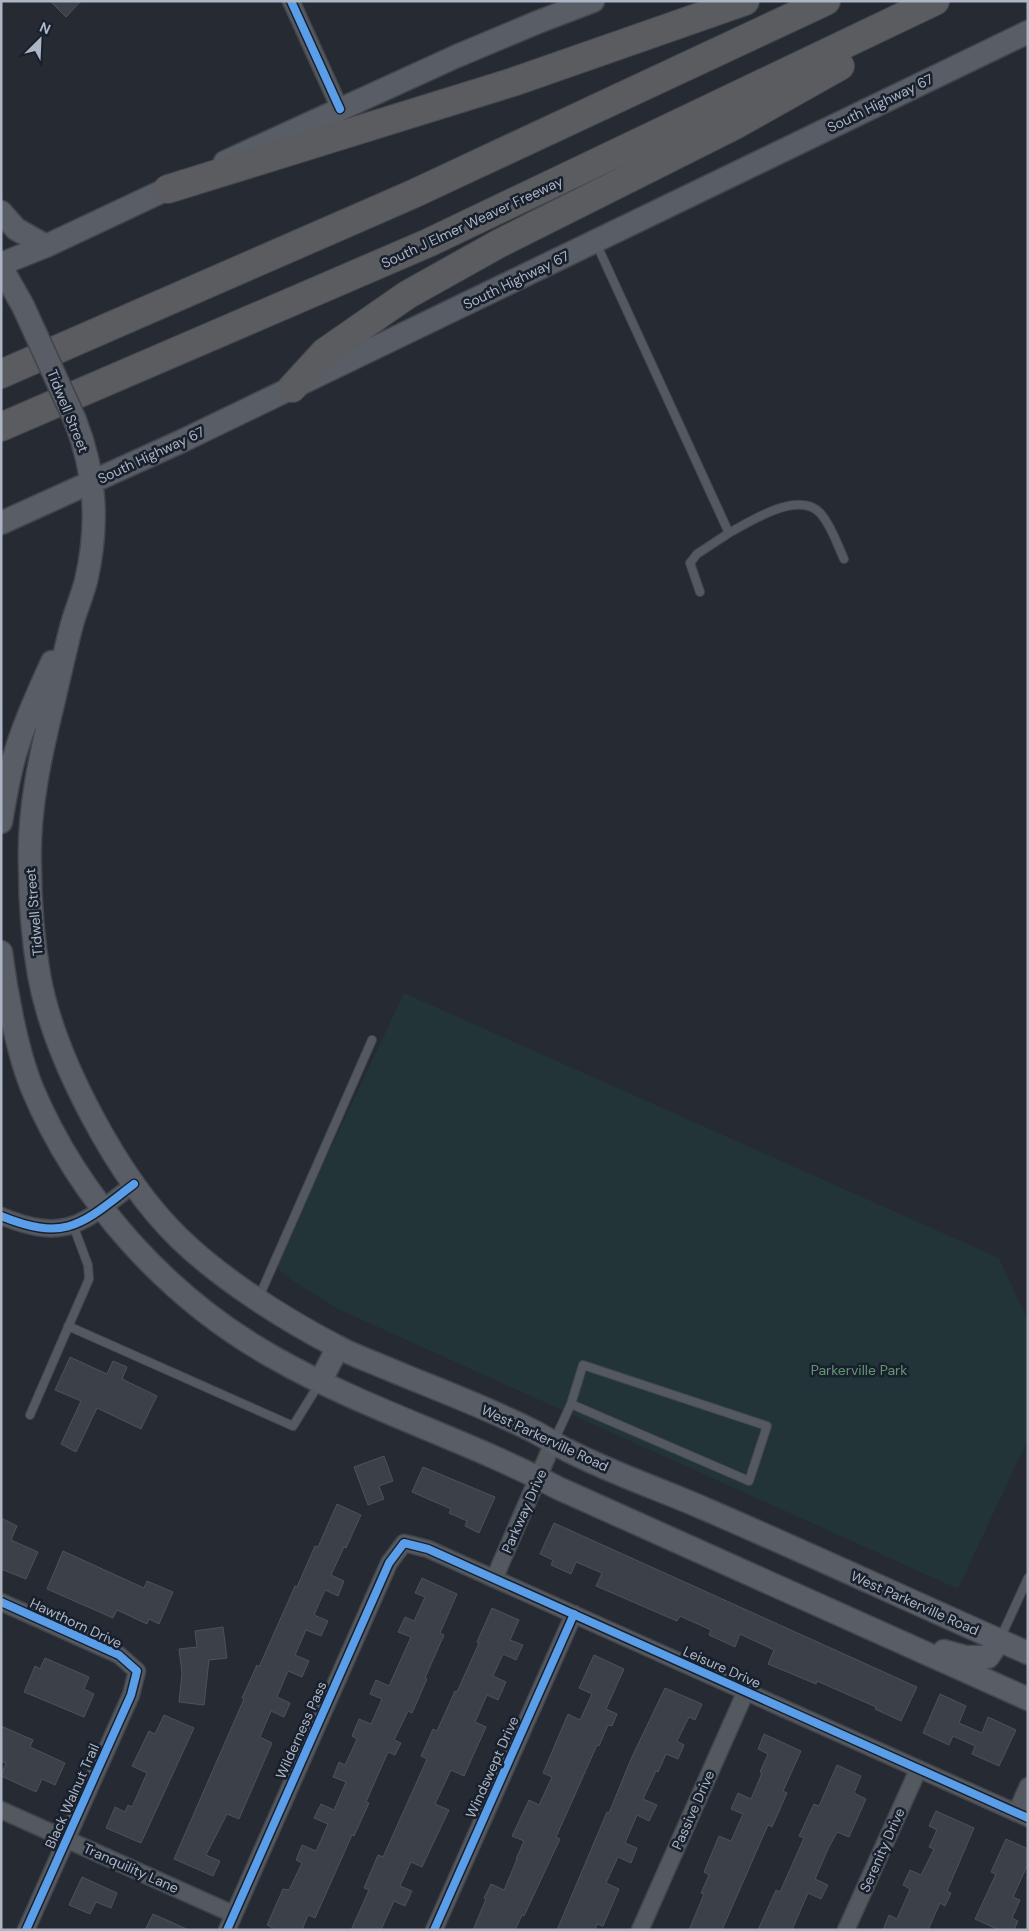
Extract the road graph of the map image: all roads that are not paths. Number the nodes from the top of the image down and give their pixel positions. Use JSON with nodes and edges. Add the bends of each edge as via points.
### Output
{"nodes":[{"id":1,"x":290,"y":1,"type":"edge"},
{"id":2,"x":593,"y":1,"type":"edge"},
{"id":3,"x":745,"y":1,"type":"edge"},
{"id":4,"x":826,"y":1,"type":"edge"},
{"id":5,"x":935,"y":1,"type":"edge"},
{"id":6,"x":1028,"y":32,"type":"edge"},
{"id":7,"x":340,"y":110,"type":"junction"},
{"id":8,"x":168,"y":189,"type":"junction"},
{"id":9,"x":1,"y":212,"type":"edge"},
{"id":10,"x":595,"y":242,"type":"junction"},
{"id":11,"x":46,"y":246,"type":"junction"},
{"id":12,"x":1,"y":265,"type":"edge"},
{"id":13,"x":1,"y":374,"type":"edge"},
{"id":14,"x":292,"y":388,"type":"junction"},
{"id":15,"x":1,"y":427,"type":"edge"},
{"id":16,"x":92,"y":482,"type":"junction"},
{"id":17,"x":1,"y":523,"type":"edge"},
{"id":18,"x":729,"y":533,"type":"junction"},
{"id":19,"x":844,"y":559,"type":"dead end"},
{"id":20,"x":700,"y":592,"type":"dead end"},
{"id":21,"x":72,"y":623,"type":"junction"},
{"id":22,"x":1,"y":822,"type":"edge"},
{"id":23,"x":1,"y":952,"type":"edge"},
{"id":24,"x":372,"y":1040,"type":"dead end"},
{"id":25,"x":134,"y":1184,"type":"junction"},
{"id":26,"x":103,"y":1208,"type":"junction"},
{"id":27,"x":1,"y":1216,"type":"edge"},
{"id":28,"x":73,"y":1226,"type":"junction"},
{"id":29,"x":258,"y":1299,"type":"junction"},
{"id":30,"x":68,"y":1326,"type":"junction"},
{"id":31,"x":338,"y":1347,"type":"junction"},
{"id":32,"x":320,"y":1382,"type":"junction"},
{"id":33,"x":571,"y":1404,"type":"junction"},
{"id":34,"x":30,"y":1414,"type":"dead end"},
{"id":35,"x":553,"y":1443,"type":"junction"},
{"id":36,"x":538,"y":1478,"type":"junction"},
{"id":37,"x":404,"y":1543,"type":"joint"},
{"id":38,"x":1028,"y":1578,"type":"edge"},
{"id":39,"x":494,"y":1579,"type":"junction"},
{"id":40,"x":1,"y":1602,"type":"edge"},
{"id":41,"x":574,"y":1614,"type":"junction"},
{"id":42,"x":862,"y":1624,"type":"junction"},
{"id":43,"x":999,"y":1641,"type":"junction"},
{"id":44,"x":1028,"y":1653,"type":"edge"},
{"id":45,"x":137,"y":1671,"type":"joint"},
{"id":46,"x":746,"y":1691,"type":"junction"},
{"id":47,"x":1028,"y":1699,"type":"edge"},
{"id":48,"x":918,"y":1770,"type":"junction"},
{"id":49,"x":1028,"y":1786,"type":"edge"},
{"id":50,"x":1,"y":1810,"type":"edge"},
{"id":51,"x":1022,"y":1815,"type":"edge"},
{"id":52,"x":65,"y":1839,"type":"junction"},
{"id":53,"x":233,"y":1914,"type":"junction"},
{"id":54,"x":26,"y":1930,"type":"edge"},
{"id":55,"x":227,"y":1930,"type":"edge"},
{"id":56,"x":434,"y":1930,"type":"edge"},
{"id":57,"x":640,"y":1930,"type":"edge"},
{"id":58,"x":846,"y":1930,"type":"edge"}],
"edges":[{"from":1,"to":7,"type":"street"},
{"from":2,"to":7,"type":"main road","via":[[457,56]]},
{"from":3,"to":8,"type":"highway","via":[[513,82]]},
{"from":4,"to":13,"type":"highway","via":[[413,194]]},
{"from":5,"to":14,"type":"highway","via":[[897,34],[735,125],[407,295],[325,352]]},
{"from":5,"to":15,"type":"highway","name":"South J Elmer Weaver Freeway","via":[[428,243]]},
{"from":6,"to":10,"type":"main road","name":"South Highway 67"},
{"from":7,"to":8,"type":"main road"},
{"from":8,"to":11,"type":"main road"},
{"from":9,"to":11,"type":"main road","via":[[16,229]]},
{"from":10,"to":14,"type":"main road","name":"South Highway 67"},
{"from":10,"to":18,"type":"lane"},
{"from":11,"to":12,"type":"main road"},
{"from":12,"to":16,"type":"main road","name":"Tidwell Street","bridge":true,"via":[[75,420],[86,447]]},
{"from":14,"to":16,"type":"main road","name":"South Highway 67"},
{"from":16,"to":17,"type":"main road","name":"South Highway 67"},
{"from":16,"to":21,"type":"main road","name":"Tidwell Street","via":[[94,529],[85,582]]},
{"from":18,"to":19,"type":"lane","via":[[768,513],[795,504],[808,505],[820,512]]},
{"from":18,"to":20,"type":"lane","via":[[697,554],[690,563]]},
{"from":21,"to":22,"type":"main road","name":"Tidwell Street","via":[[28,716],[6,790]]},
{"from":21,"to":25,"type":"main road","name":"Tidwell Street","via":[[38,768],[29,863],[33,920],[40,976],[60,1043],[82,1097]]},
{"from":23,"to":26,"type":"main road","via":[[31,1087],[55,1137]]},
{"from":24,"to":29,"type":"lane"},
{"from":25,"to":26,"type":"street"},
{"from":25,"to":29,"type":"main road","name":"West Parkerville Road","via":[[148,1205],[177,1236],[206,1262]]},
{"from":26,"to":28,"type":"street"},
{"from":26,"to":32,"type":"main road","via":[[154,1268],[190,1299],[272,1357]]},
{"from":27,"to":28,"type":"street","via":[[20,1224],[47,1229]]},
{"from":28,"to":30,"type":"lane","via":[[88,1265],[89,1279]]},
{"from":29,"to":31,"type":"main road","name":"West Parkerville Road"},
{"from":30,"to":32,"type":"lane","via":[[293,1426]]},
{"from":30,"to":34,"type":"lane"},
{"from":31,"to":32,"type":"main road"},
{"from":31,"to":35,"type":"main road","name":"West Parkerville Road"},
{"from":32,"to":36,"type":"main road"},
{"from":33,"to":33,"type":"lane","via":[[583,1365],[767,1426],[749,1482]]},
{"from":33,"to":35,"type":"lane"},
{"from":35,"to":36,"type":"street","name":"Parkway Drive"},
{"from":35,"to":43,"type":"main road","name":"West Parkerville Road"},
{"from":36,"to":39,"type":"street","name":"Parkway Drive"},
{"from":36,"to":42,"type":"main road"},
{"from":37,"to":39,"type":"street","name":"Leisure Drive","via":[[428,1549]]},
{"from":37,"to":53,"type":"street","name":"Wilderness Pass","via":[[390,1563]]},
{"from":38,"to":43,"type":"lane"},
{"from":39,"to":41,"type":"street","name":"Leisure Drive"},
{"from":40,"to":45,"type":"street","name":"Hawthorn Drive","via":[[119,1655]]},
{"from":41,"to":46,"type":"street","name":"Leisure Drive"},
{"from":41,"to":56,"type":"street","name":"Windswept Drive"},
{"from":42,"to":43,"type":"main road","via":[[966,1657],[988,1657]]},
{"from":42,"to":47,"type":"main road"},
{"from":43,"to":44,"type":"main road","name":"West Parkerville Road"},
{"from":45,"to":52,"type":"street","name":"Black Walnut Trail","via":[[131,1695]]},
{"from":46,"to":48,"type":"street","name":"Leisure Drive"},
{"from":46,"to":57,"type":"street","name":"Passive Drive"},
{"from":48,"to":51,"type":"street","name":"Leisure Drive"},
{"from":48,"to":58,"type":"street","name":"Serenity Drive"},
{"from":49,"to":51,"type":"street"},
{"from":50,"to":52,"type":"street","name":"Tranquility Lane"},
{"from":52,"to":53,"type":"street","name":"Tranquility Lane"},
{"from":52,"to":54,"type":"street","name":"Black Walnut Trail"},
{"from":53,"to":55,"type":"street","name":"Wilderness Pass"}]}
